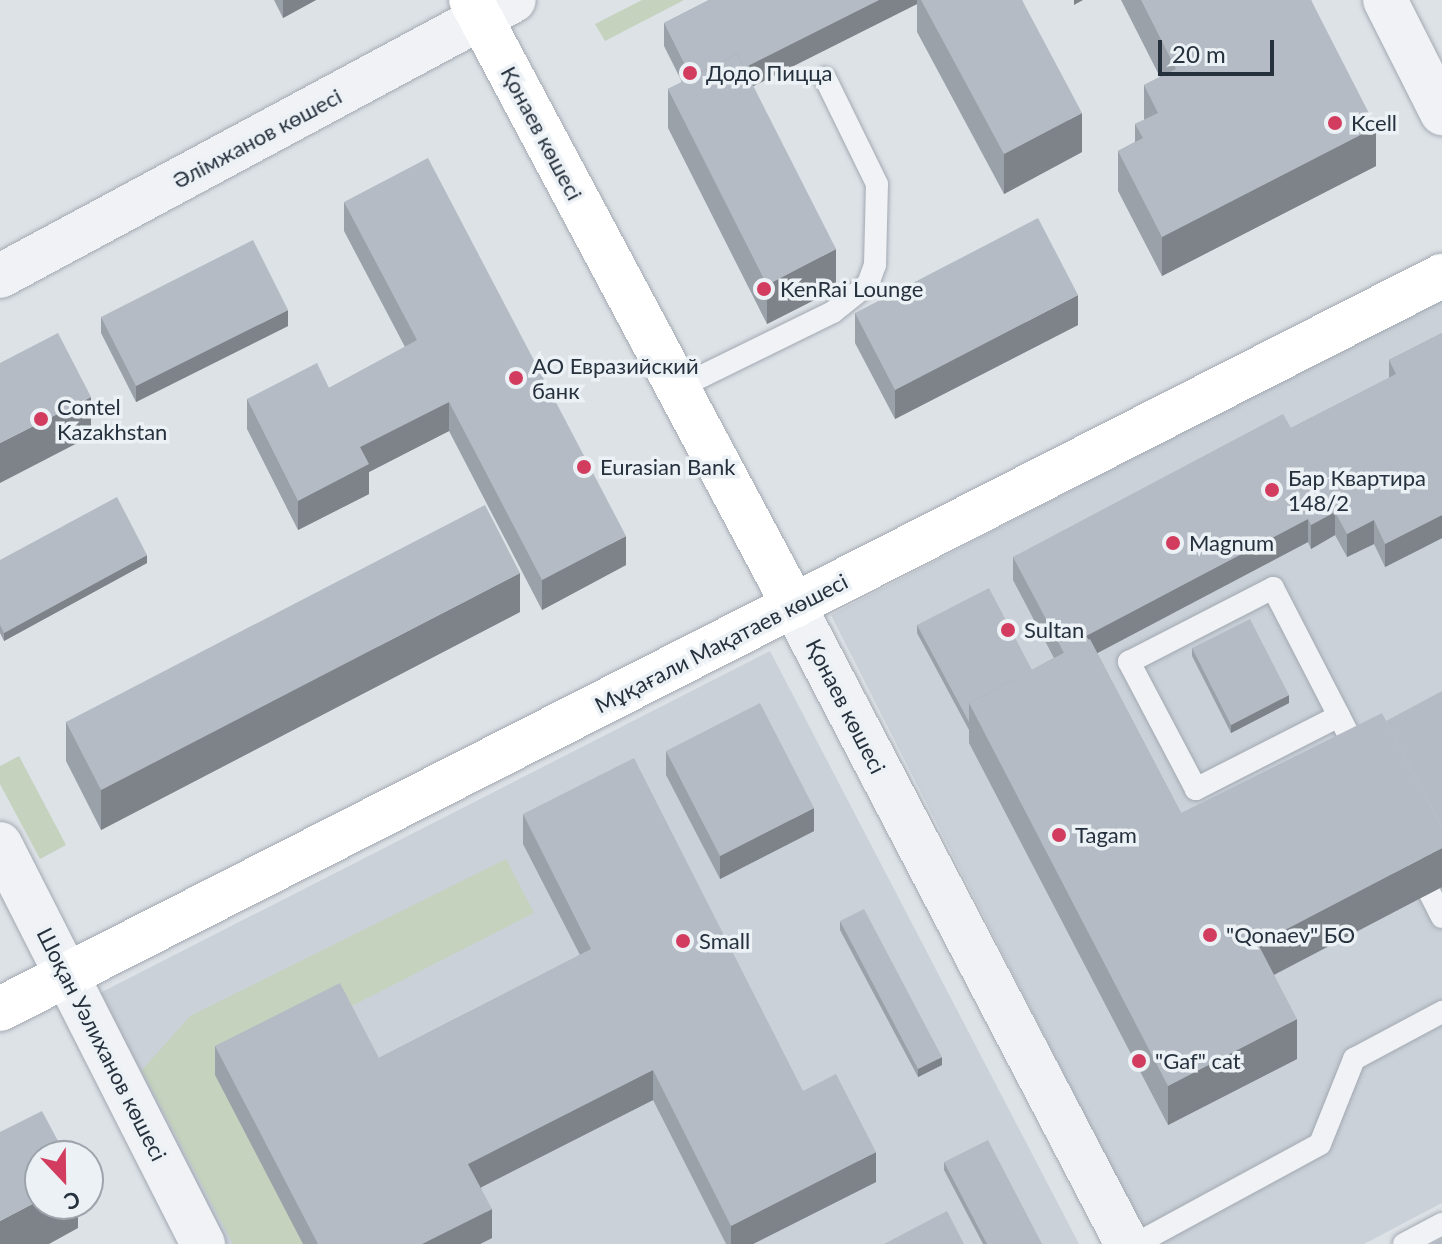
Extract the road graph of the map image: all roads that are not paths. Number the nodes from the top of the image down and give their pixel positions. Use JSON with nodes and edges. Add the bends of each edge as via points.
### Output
{"nodes":[{"id":1,"x":1385,"y":0,"type":"edge"},
{"id":2,"x":488,"y":6,"type":"edge"},
{"id":3,"x":825,"y":78,"type":"dead end"},
{"id":4,"x":1442,"y":113,"type":"edge"},
{"id":5,"x":0,"y":276,"type":"edge"},
{"id":6,"x":1442,"y":276,"type":"edge"},
{"id":7,"x":680,"y":387,"type":"junction"},
{"id":8,"x":794,"y":606,"type":"junction"},
{"id":9,"x":1339,"y":716,"type":"junction"},
{"id":10,"x":1366,"y":769,"type":"edge"},
{"id":11,"x":0,"y":844,"type":"edge"},
{"id":12,"x":1408,"y":850,"type":"edge"},
{"id":13,"x":1442,"y":917,"type":"edge"},
{"id":14,"x":67,"y":975,"type":"junction"},
{"id":15,"x":0,"y":1009,"type":"edge"},
{"id":16,"x":1442,"y":1012,"type":"edge"},
{"id":17,"x":1442,"y":1224,"type":"edge"},
{"id":18,"x":203,"y":1244,"type":"edge"},
{"id":19,"x":1127,"y":1244,"type":"edge"},
{"id":20,"x":1136,"y":1244,"type":"edge"},
{"id":21,"x":1404,"y":1244,"type":"edge"}],
"edges":[{"from":1,"to":4,"type":"street"},
{"from":2,"to":5,"type":"street","name":"Әлімжанов көшесі"},
{"from":2,"to":7,"type":"main road","name":"Қонаев көшесі"},
{"from":3,"to":7,"type":"lane","via":[[877,184],[875,265],[868,284],[833,312]]},
{"from":6,"to":8,"type":"main road","name":"Мұқағали Мақатаев көшесі"},
{"from":7,"to":8,"type":"main road","name":"Қонаев көшесі"},
{"from":8,"to":14,"type":"main road","name":"Мұқағали Мақатаев көшесі"},
{"from":8,"to":19,"type":"street","name":"Қонаев көшесі"},
{"from":9,"to":9,"type":"lane","via":[[1196,789],[1129,662],[1273,588]]},
{"from":9,"to":10,"type":"lane"},
{"from":11,"to":14,"type":"street","name":"Шоқан Уәлиханов көшесі"},
{"from":12,"to":13,"type":"lane"},
{"from":14,"to":15,"type":"main road","name":"Мұқағали Мақатаев көшесі"},
{"from":14,"to":18,"type":"street","name":"Шоқан Уәлиханов көшесі"},
{"from":16,"to":20,"type":"lane","via":[[1354,1059],[1320,1144]]},
{"from":17,"to":21,"type":"lane"}]}
